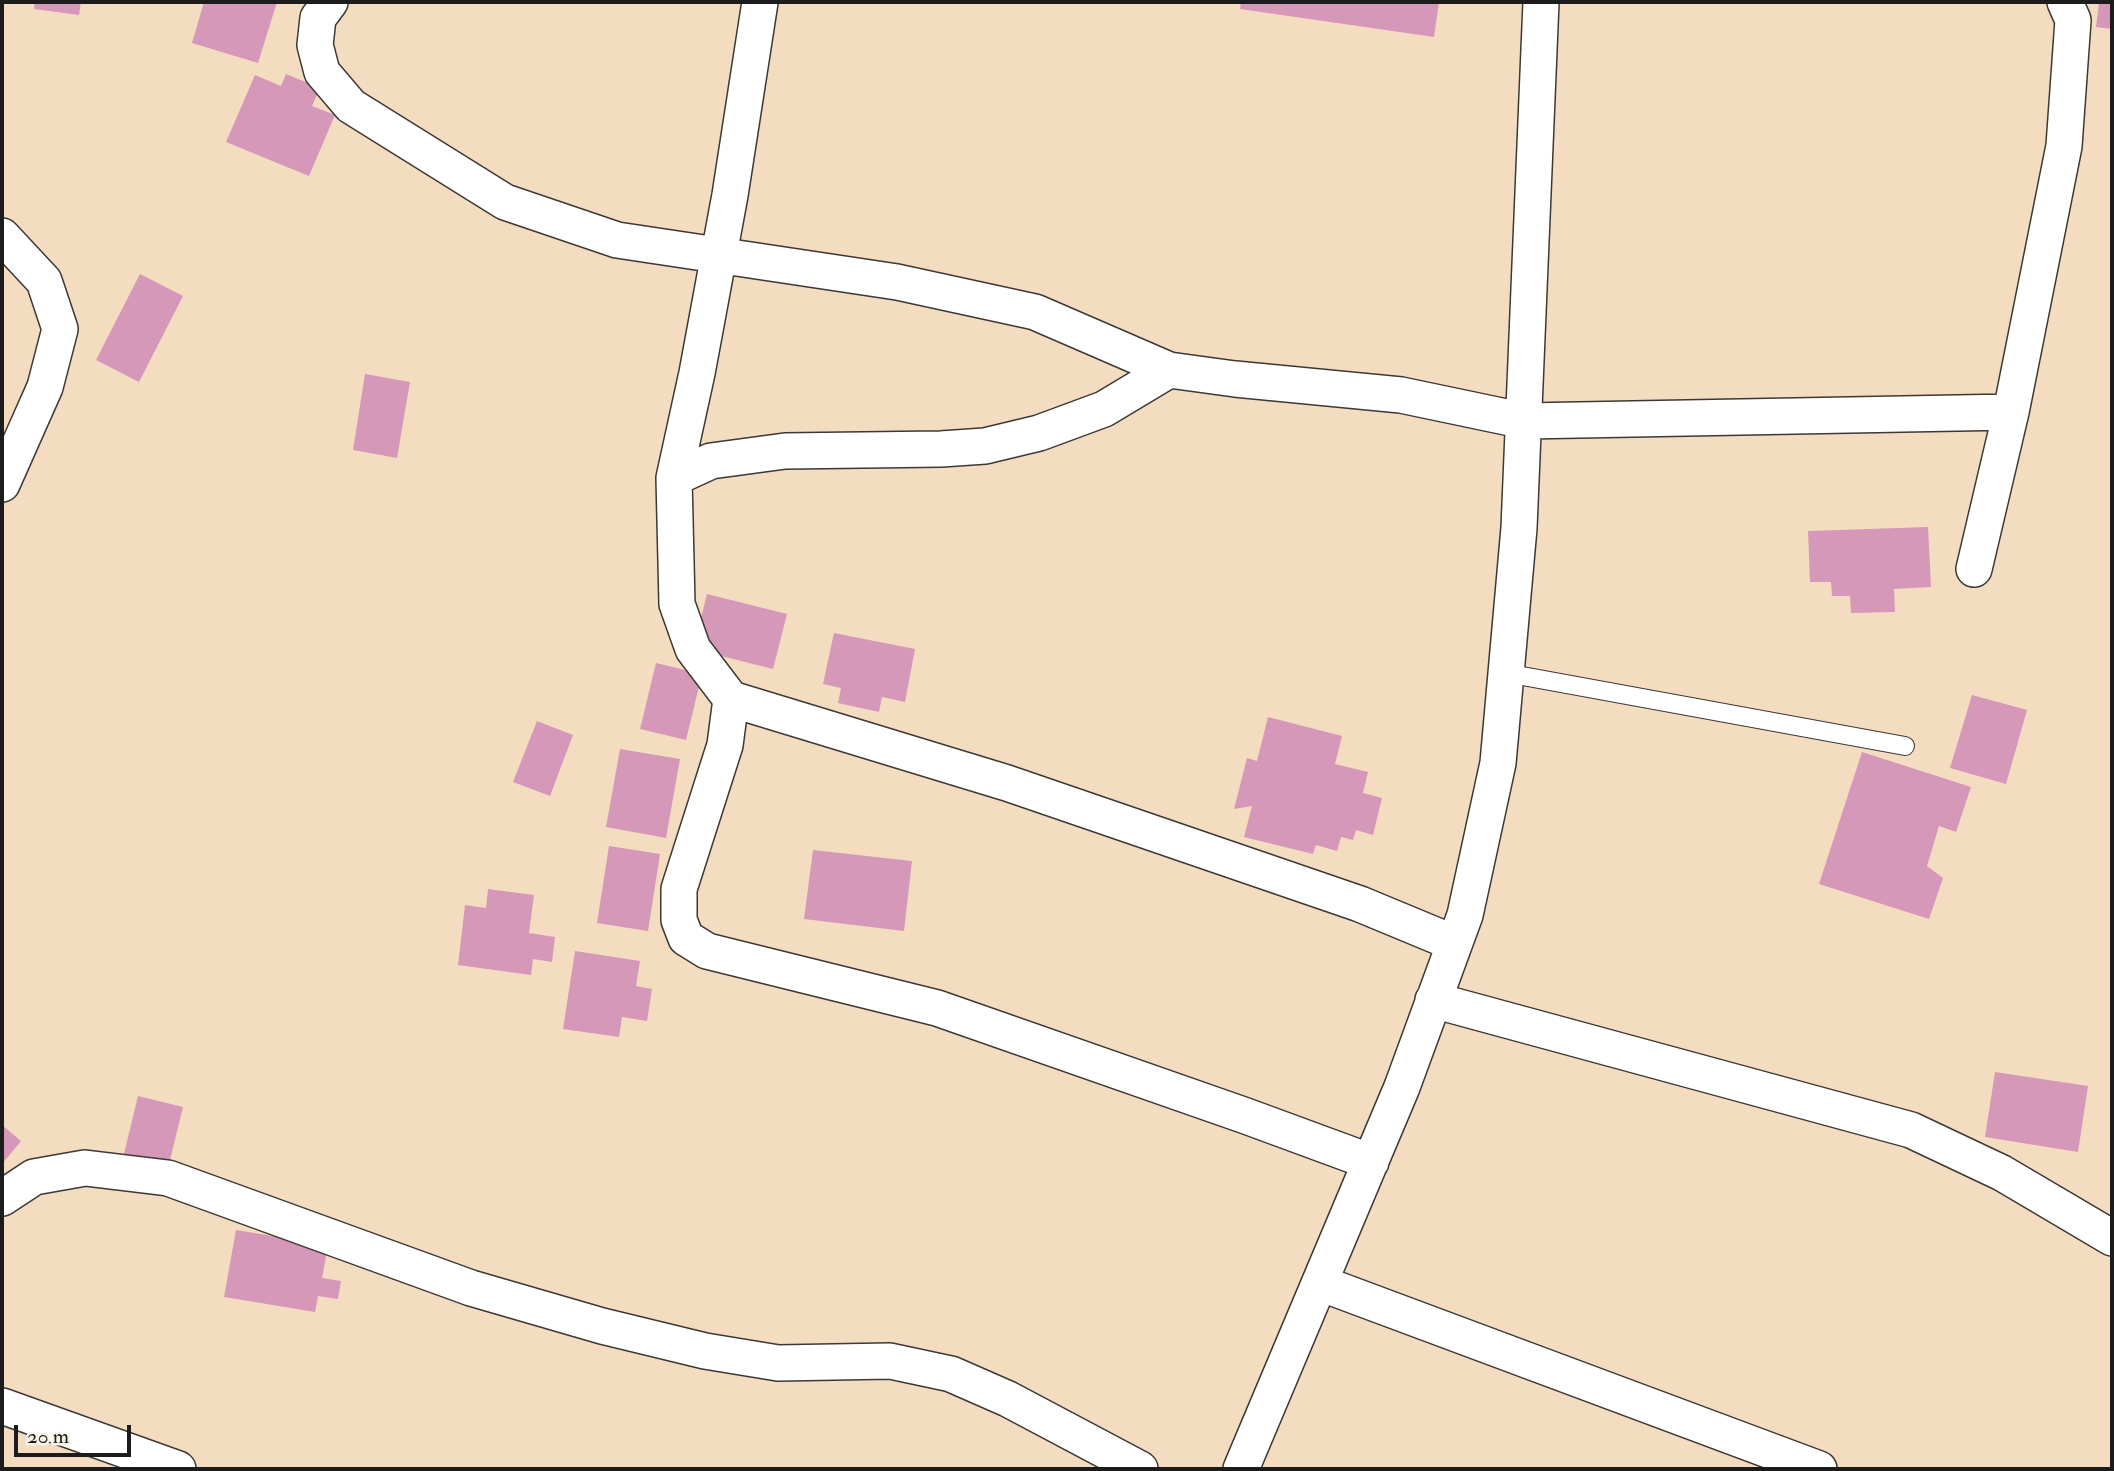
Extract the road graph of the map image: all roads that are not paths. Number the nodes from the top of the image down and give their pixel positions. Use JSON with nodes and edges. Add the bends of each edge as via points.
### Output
{"nodes":[{"id":1,"x":330,"y":2,"type":"edge"},
{"id":2,"x":760,"y":2,"type":"edge"},
{"id":3,"x":1541,"y":2,"type":"edge"},
{"id":4,"x":2065,"y":2,"type":"edge"},
{"id":5,"x":2,"y":236,"type":"edge"},
{"id":6,"x":717,"y":256,"type":"junction"},
{"id":7,"x":1169,"y":370,"type":"junction"},
{"id":8,"x":2011,"y":412,"type":"junction"},
{"id":9,"x":1525,"y":421,"type":"junction"},
{"id":10,"x":674,"y":478,"type":"junction"},
{"id":11,"x":2,"y":484,"type":"edge"},
{"id":12,"x":1974,"y":569,"type":"dead end"},
{"id":13,"x":1506,"y":673,"type":"junction"},
{"id":14,"x":731,"y":699,"type":"junction"},
{"id":15,"x":1905,"y":746,"type":"dead end"},
{"id":16,"x":1454,"y":943,"type":"junction"},
{"id":17,"x":1433,"y":1000,"type":"junction"},
{"id":18,"x":1371,"y":1162,"type":"junction"},
{"id":19,"x":2,"y":1198,"type":"edge"},
{"id":20,"x":2112,"y":1238,"type":"edge"},
{"id":21,"x":1320,"y":1283,"type":"junction"},
{"id":22,"x":2,"y":1406,"type":"edge"},
{"id":23,"x":178,"y":1469,"type":"edge"},
{"id":24,"x":1140,"y":1469,"type":"edge"},
{"id":25,"x":1241,"y":1469,"type":"edge"},
{"id":26,"x":1819,"y":1469,"type":"edge"}],
"edges":[{"from":1,"to":6,"type":"street","via":[[318,18],[315,45],[322,72],[351,106],[505,202],[617,240]]},
{"from":2,"to":6,"type":"street"},
{"from":3,"to":9,"type":"street"},
{"from":4,"to":8,"type":"street","via":[[2073,20],[2064,146]]},
{"from":5,"to":11,"type":"street","via":[[44,281],[60,329],[45,387]]},
{"from":6,"to":7,"type":"street","via":[[897,282],[1035,312]]},
{"from":6,"to":10,"type":"street"},
{"from":7,"to":9,"type":"street","via":[[1401,395]]},
{"from":7,"to":10,"type":"street","via":[[1104,408],[1039,433],[985,446],[785,450],[711,460]]},
{"from":8,"to":9,"type":"street"},
{"from":8,"to":12,"type":"street"},
{"from":9,"to":13,"type":"street"},
{"from":10,"to":14,"type":"street","via":[[677,604],[693,649]]},
{"from":13,"to":15,"type":"lane"},
{"from":13,"to":16,"type":"street","via":[[1498,763],[1465,915]]},
{"from":14,"to":16,"type":"street","via":[[1020,788],[1360,904]]},
{"from":14,"to":18,"type":"street","via":[[725,745],[679,889],[679,920],[686,938],[707,951],[937,1008]]},
{"from":16,"to":17,"type":"street"},
{"from":17,"to":18,"type":"street"},
{"from":17,"to":20,"type":"street","via":[[1911,1130],[2002,1173]]},
{"from":18,"to":21,"type":"street"},
{"from":19,"to":24,"type":"street","via":[[34,1177],[85,1168],[168,1178],[471,1288],[602,1326],[778,1363],[890,1362],[951,1374]]},
{"from":21,"to":25,"type":"street"},
{"from":21,"to":26,"type":"street"},
{"from":22,"to":23,"type":"street"}]}
